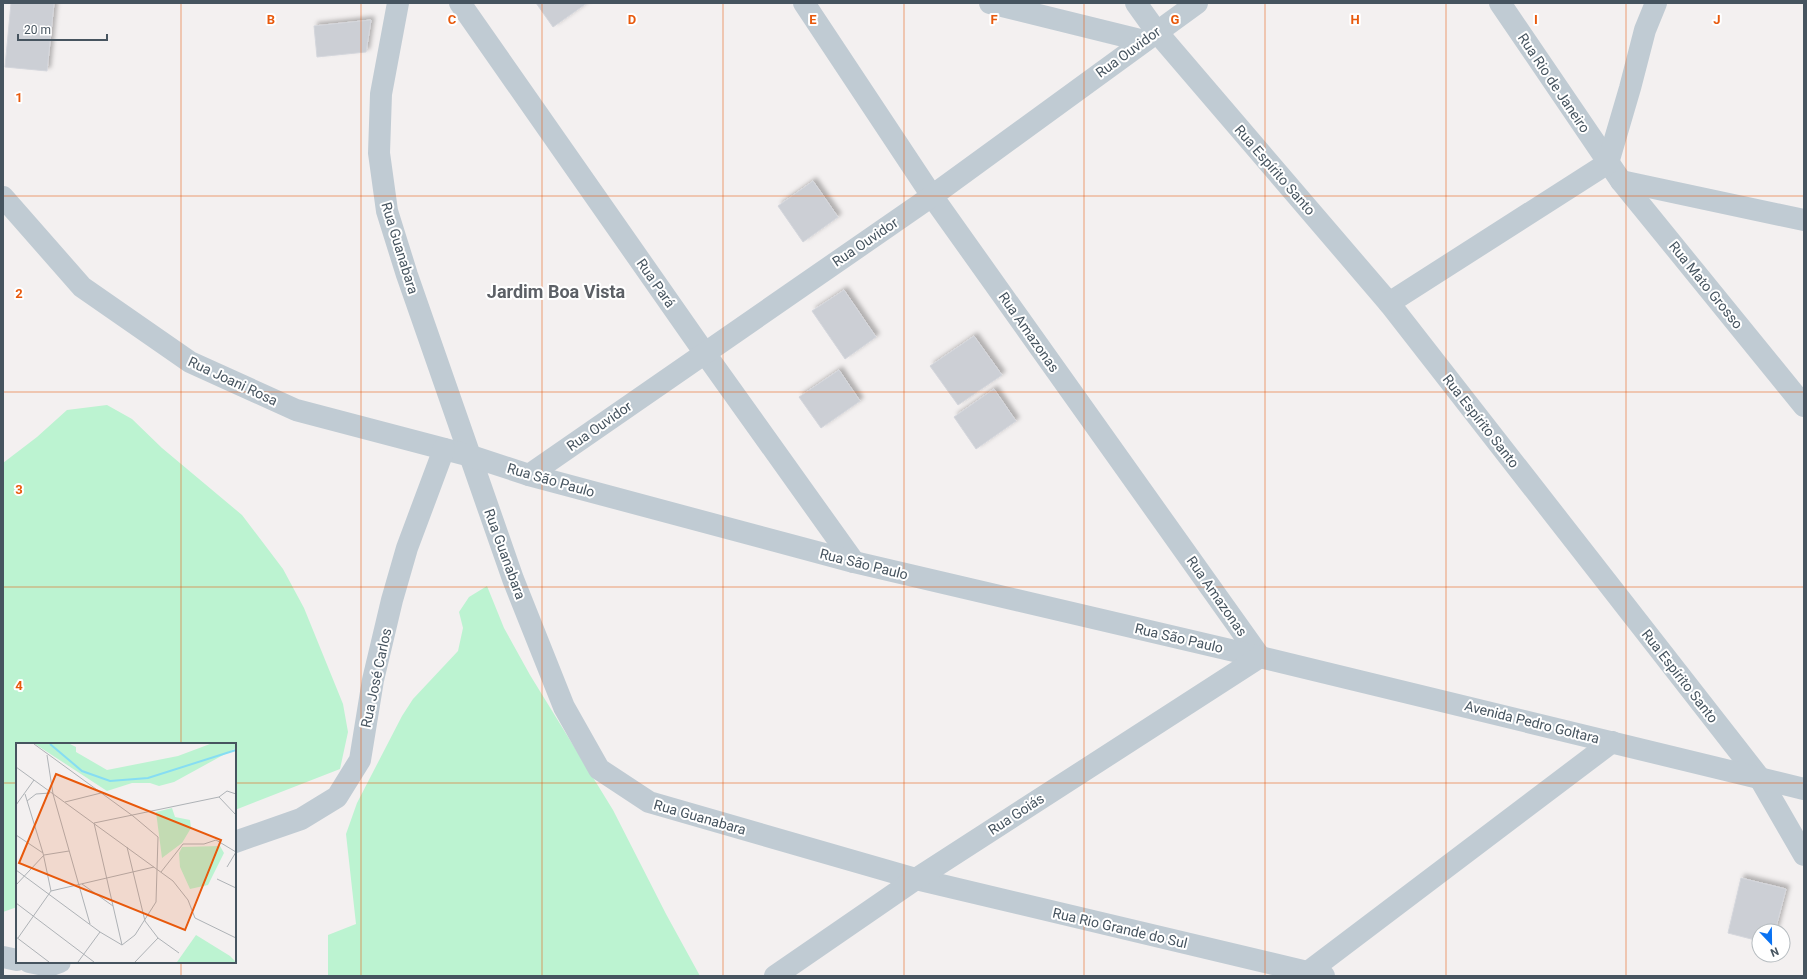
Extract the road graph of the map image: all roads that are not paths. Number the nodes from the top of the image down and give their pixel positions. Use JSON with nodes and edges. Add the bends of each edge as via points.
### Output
{"nodes":[{"id":1,"x":398,"y":3,"type":"edge"},
{"id":2,"x":460,"y":3,"type":"edge"},
{"id":3,"x":804,"y":3,"type":"edge"},
{"id":4,"x":990,"y":3,"type":"edge"},
{"id":5,"x":1136,"y":3,"type":"edge"},
{"id":6,"x":1197,"y":3,"type":"edge"},
{"id":7,"x":1500,"y":3,"type":"edge"},
{"id":8,"x":1656,"y":3,"type":"edge"},
{"id":9,"x":1150,"y":36,"type":"junction"},
{"id":10,"x":1608,"y":163,"type":"junction"},
{"id":11,"x":1621,"y":181,"type":"junction"},
{"id":12,"x":932,"y":196,"type":"junction"},
{"id":13,"x":3,"y":197,"type":"edge"},
{"id":14,"x":1804,"y":220,"type":"edge"},
{"id":15,"x":1389,"y":303,"type":"junction"},
{"id":16,"x":704,"y":352,"type":"junction"},
{"id":17,"x":1804,"y":406,"type":"edge"},
{"id":18,"x":444,"y":449,"type":"junction"},
{"id":19,"x":471,"y":456,"type":"junction"},
{"id":20,"x":529,"y":475,"type":"junction"},
{"id":21,"x":854,"y":562,"type":"junction"},
{"id":22,"x":1260,"y":657,"type":"junction"},
{"id":23,"x":1612,"y":742,"type":"junction"},
{"id":24,"x":1804,"y":773,"type":"edge"},
{"id":25,"x":1759,"y":777,"type":"junction"},
{"id":26,"x":1804,"y":789,"type":"edge"},
{"id":27,"x":236,"y":842,"type":"edge"},
{"id":28,"x":1804,"y":855,"type":"edge"},
{"id":29,"x":916,"y":879,"type":"junction"},
{"id":30,"x":3,"y":957,"type":"edge"},
{"id":31,"x":16,"y":960,"type":"edge"},
{"id":32,"x":34,"y":963,"type":"edge"},
{"id":33,"x":58,"y":963,"type":"edge"},
{"id":34,"x":1316,"y":974,"type":"edge"},
{"id":35,"x":775,"y":976,"type":"edge"}],
"edges":[{"from":1,"to":19,"type":"street","name":"Rua Guanabara","via":[[381,94],[378,153],[387,211]]},
{"from":2,"to":16,"type":"street","name":"Rua Pará"},
{"from":3,"to":12,"type":"street","name":"Rua Amazonas"},
{"from":4,"to":9,"type":"street"},
{"from":5,"to":9,"type":"street","name":"Rua Espírito Santo"},
{"from":6,"to":9,"type":"street","name":"Rua Ouvidor"},
{"from":7,"to":10,"type":"street","name":"Rua Rio de Janeiro"},
{"from":8,"to":10,"type":"street","via":[[1645,30]]},
{"from":9,"to":12,"type":"street","name":"Rua Ouvidor"},
{"from":9,"to":15,"type":"street","name":"Rua Espírito Santo"},
{"from":10,"to":11,"type":"street","name":"Rua Mato Grosso"},
{"from":10,"to":15,"type":"street"},
{"from":11,"to":14,"type":"street"},
{"from":11,"to":17,"type":"street","name":"Rua Mato Grosso"},
{"from":12,"to":16,"type":"street","name":"Rua Ouvidor"},
{"from":12,"to":22,"type":"street","name":"Rua Amazonas"},
{"from":13,"to":18,"type":"street","name":"Rua Joani Rosa","via":[[82,287],[190,362],[296,410]]},
{"from":15,"to":25,"type":"street","name":"Rua Espírito Santo"},
{"from":16,"to":20,"type":"street","name":"Rua Ouvidor"},
{"from":16,"to":21,"type":"street","name":"Rua Pará"},
{"from":18,"to":19,"type":"street","name":"Rua Joani Rosa"},
{"from":18,"to":27,"type":"street","name":"Rua José Carlos","via":[[407,548],[392,600],[360,760],[337,797],[301,819]]},
{"from":19,"to":20,"type":"street","name":"Rua São Paulo"},
{"from":19,"to":29,"type":"street","name":"Rua Guanabara","via":[[513,579],[564,707],[599,769],[649,802]]},
{"from":20,"to":21,"type":"street","name":"Rua São Paulo"},
{"from":21,"to":22,"type":"street","name":"Rua São Paulo"},
{"from":22,"to":23,"type":"street","name":"Avenida Pedro Goltara"},
{"from":22,"to":29,"type":"street","name":"Rua Goiás"},
{"from":23,"to":25,"type":"street","name":"Avenida Pedro Goltara"},
{"from":23,"to":34,"type":"street"},
{"from":24,"to":25,"type":"street"},
{"from":25,"to":26,"type":"street","name":"Avenida Pedro Goltara"},
{"from":25,"to":28,"type":"street","name":"Rua Espírito Santo"},
{"from":29,"to":34,"type":"street","name":"Rua Rio Grande do Sul"},
{"from":29,"to":35,"type":"street","name":"Rua Goiás"},
{"from":30,"to":31,"type":"street"},
{"from":32,"to":33,"type":"street","via":[[50,966]]}]}
